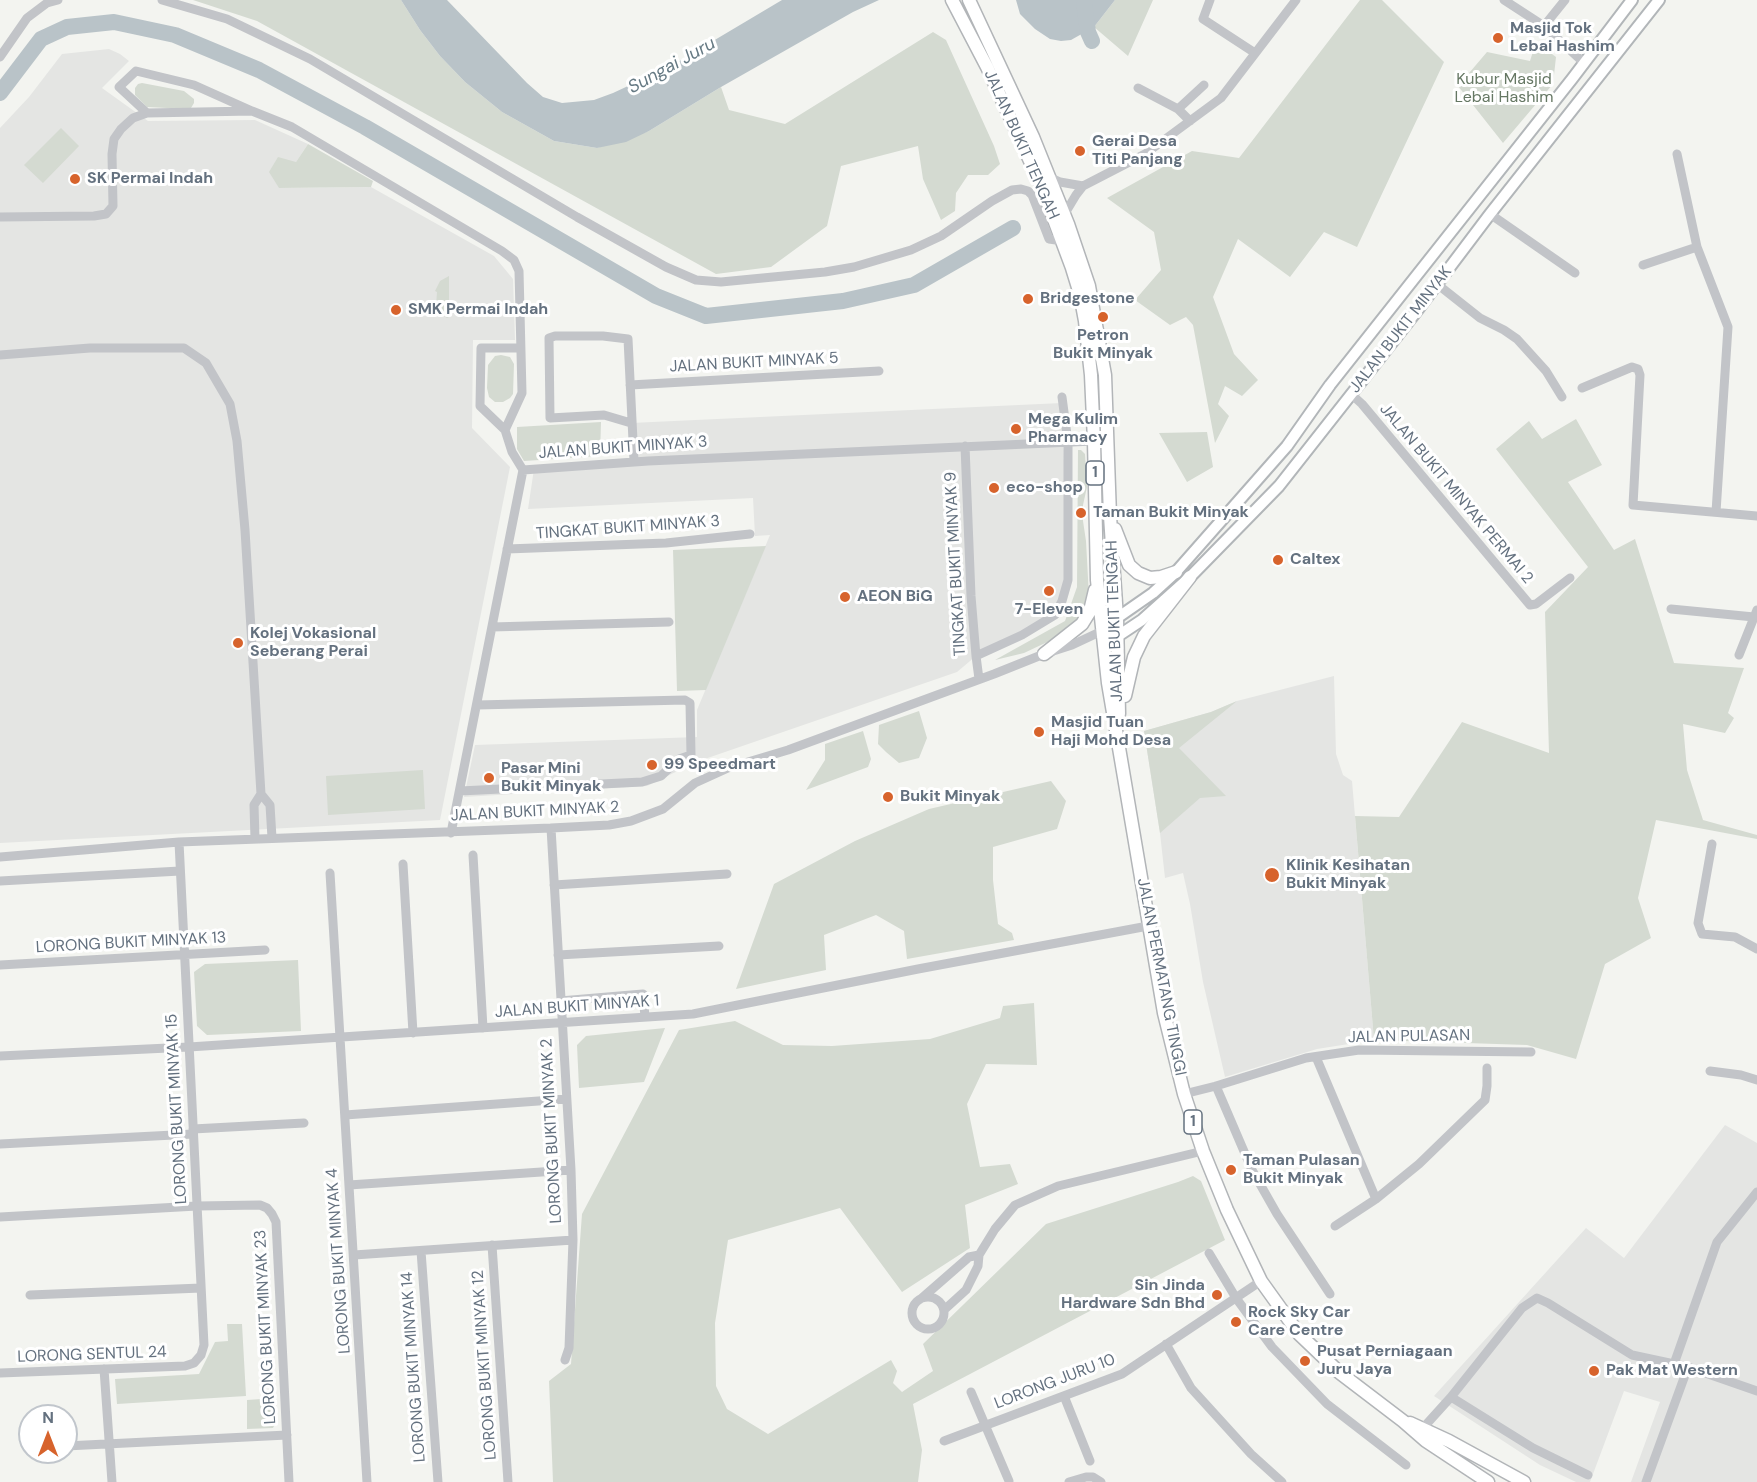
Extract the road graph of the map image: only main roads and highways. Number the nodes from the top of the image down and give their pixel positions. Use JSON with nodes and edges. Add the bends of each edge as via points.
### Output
{"nodes":[{"id":1,"x":952,"y":0,"type":"edge"},
{"id":2,"x":969,"y":0,"type":"edge"},
{"id":3,"x":1632,"y":0,"type":"edge"},
{"id":4,"x":1659,"y":0,"type":"edge"},
{"id":5,"x":1474,"y":203,"type":"junction"},
{"id":6,"x":1490,"y":214,"type":"junction"},
{"id":7,"x":1458,"y":224,"type":"junction"},
{"id":8,"x":1475,"y":234,"type":"junction"},
{"id":9,"x":1110,"y":516,"type":"junction"},
{"id":10,"x":1176,"y":572,"type":"junction"},
{"id":11,"x":1190,"y":578,"type":"junction"},
{"id":12,"x":1097,"y":580,"type":"junction"},
{"id":13,"x":1117,"y":618,"type":"junction"},
{"id":14,"x":1104,"y":635,"type":"junction"},
{"id":15,"x":1118,"y":636,"type":"junction"},
{"id":16,"x":1044,"y":654,"type":"road end"},
{"id":17,"x":1119,"y":745,"type":"junction"},
{"id":18,"x":1403,"y":1421,"type":"junction"},
{"id":19,"x":1485,"y":1481,"type":"edge"},
{"id":20,"x":1524,"y":1482,"type":"edge"}],
"edges":[{"from":1,"to":12,"type":"highway","name":"JALAN BUKIT TENGAH","number":"1","via":[[1016,127],[1077,285],[1091,375]]},
{"from":2,"to":9,"type":"highway","name":"JALAN BUKIT TENGAH","number":"1","via":[[1033,137],[1089,286],[1103,359]]},
{"from":3,"to":5,"type":"main road","name":"JALAN BUKIT MINYAK"},
{"from":4,"to":6,"type":"main road","name":"JALAN BUKIT MINYAK"},
{"from":5,"to":6,"type":"main road","via":[[1476,210]]},
{"from":5,"to":7,"type":"main road","name":"JALAN BUKIT MINYAK"},
{"from":6,"to":8,"type":"main road","name":"JALAN BUKIT MINYAK"},
{"from":7,"to":8,"type":"main road","via":[[1469,224],[1475,228]]},
{"from":7,"to":10,"type":"main road","name":"JALAN BUKIT MINYAK","via":[[1330,385],[1287,446]]},
{"from":8,"to":11,"type":"main road","name":"JALAN BUKIT MINYAK","via":[[1278,486]]},
{"from":9,"to":10,"type":"highway","via":[[1129,565],[1138,573],[1150,578]]},
{"from":9,"to":13,"type":"highway","name":"JALAN BUKIT TENGAH","number":"1"},
{"from":10,"to":13,"type":"main road","name":"JALAN BUKIT MINYAK"},
{"from":11,"to":15,"type":"main road","name":"JALAN BUKIT MINYAK"},
{"from":11,"to":17,"type":"highway","via":[[1138,646],[1125,694]]},
{"from":12,"to":14,"type":"highway","name":"JALAN BUKIT TENGAH","number":"1"},
{"from":12,"to":16,"type":"highway","via":[[1090,611],[1082,624]]},
{"from":13,"to":14,"type":"main road","name":"JALAN BUKIT MINYAK"},
{"from":13,"to":15,"type":"highway","name":"JALAN BUKIT TENGAH","number":"1"},
{"from":14,"to":15,"type":"main road","name":"JALAN BUKIT MINYAK"},
{"from":14,"to":17,"type":"highway","name":"JALAN BUKIT TENGAH","number":"1"},
{"from":15,"to":17,"type":"highway","name":"JALAN BUKIT TENGAH","number":"1"},
{"from":17,"to":18,"type":"highway","name":"JALAN PERMATANG TINGGI","number":"1","via":[[1164,1013],[1184,1094],[1231,1220],[1261,1281],[1299,1334],[1340,1373]]},
{"from":18,"to":19,"type":"highway","name":"JALAN PERMATANG TINGGI","number":"1"},
{"from":18,"to":20,"type":"highway","name":"JALAN PERMATANG TINGGI","number":"1","via":[[1449,1440]]}]}
